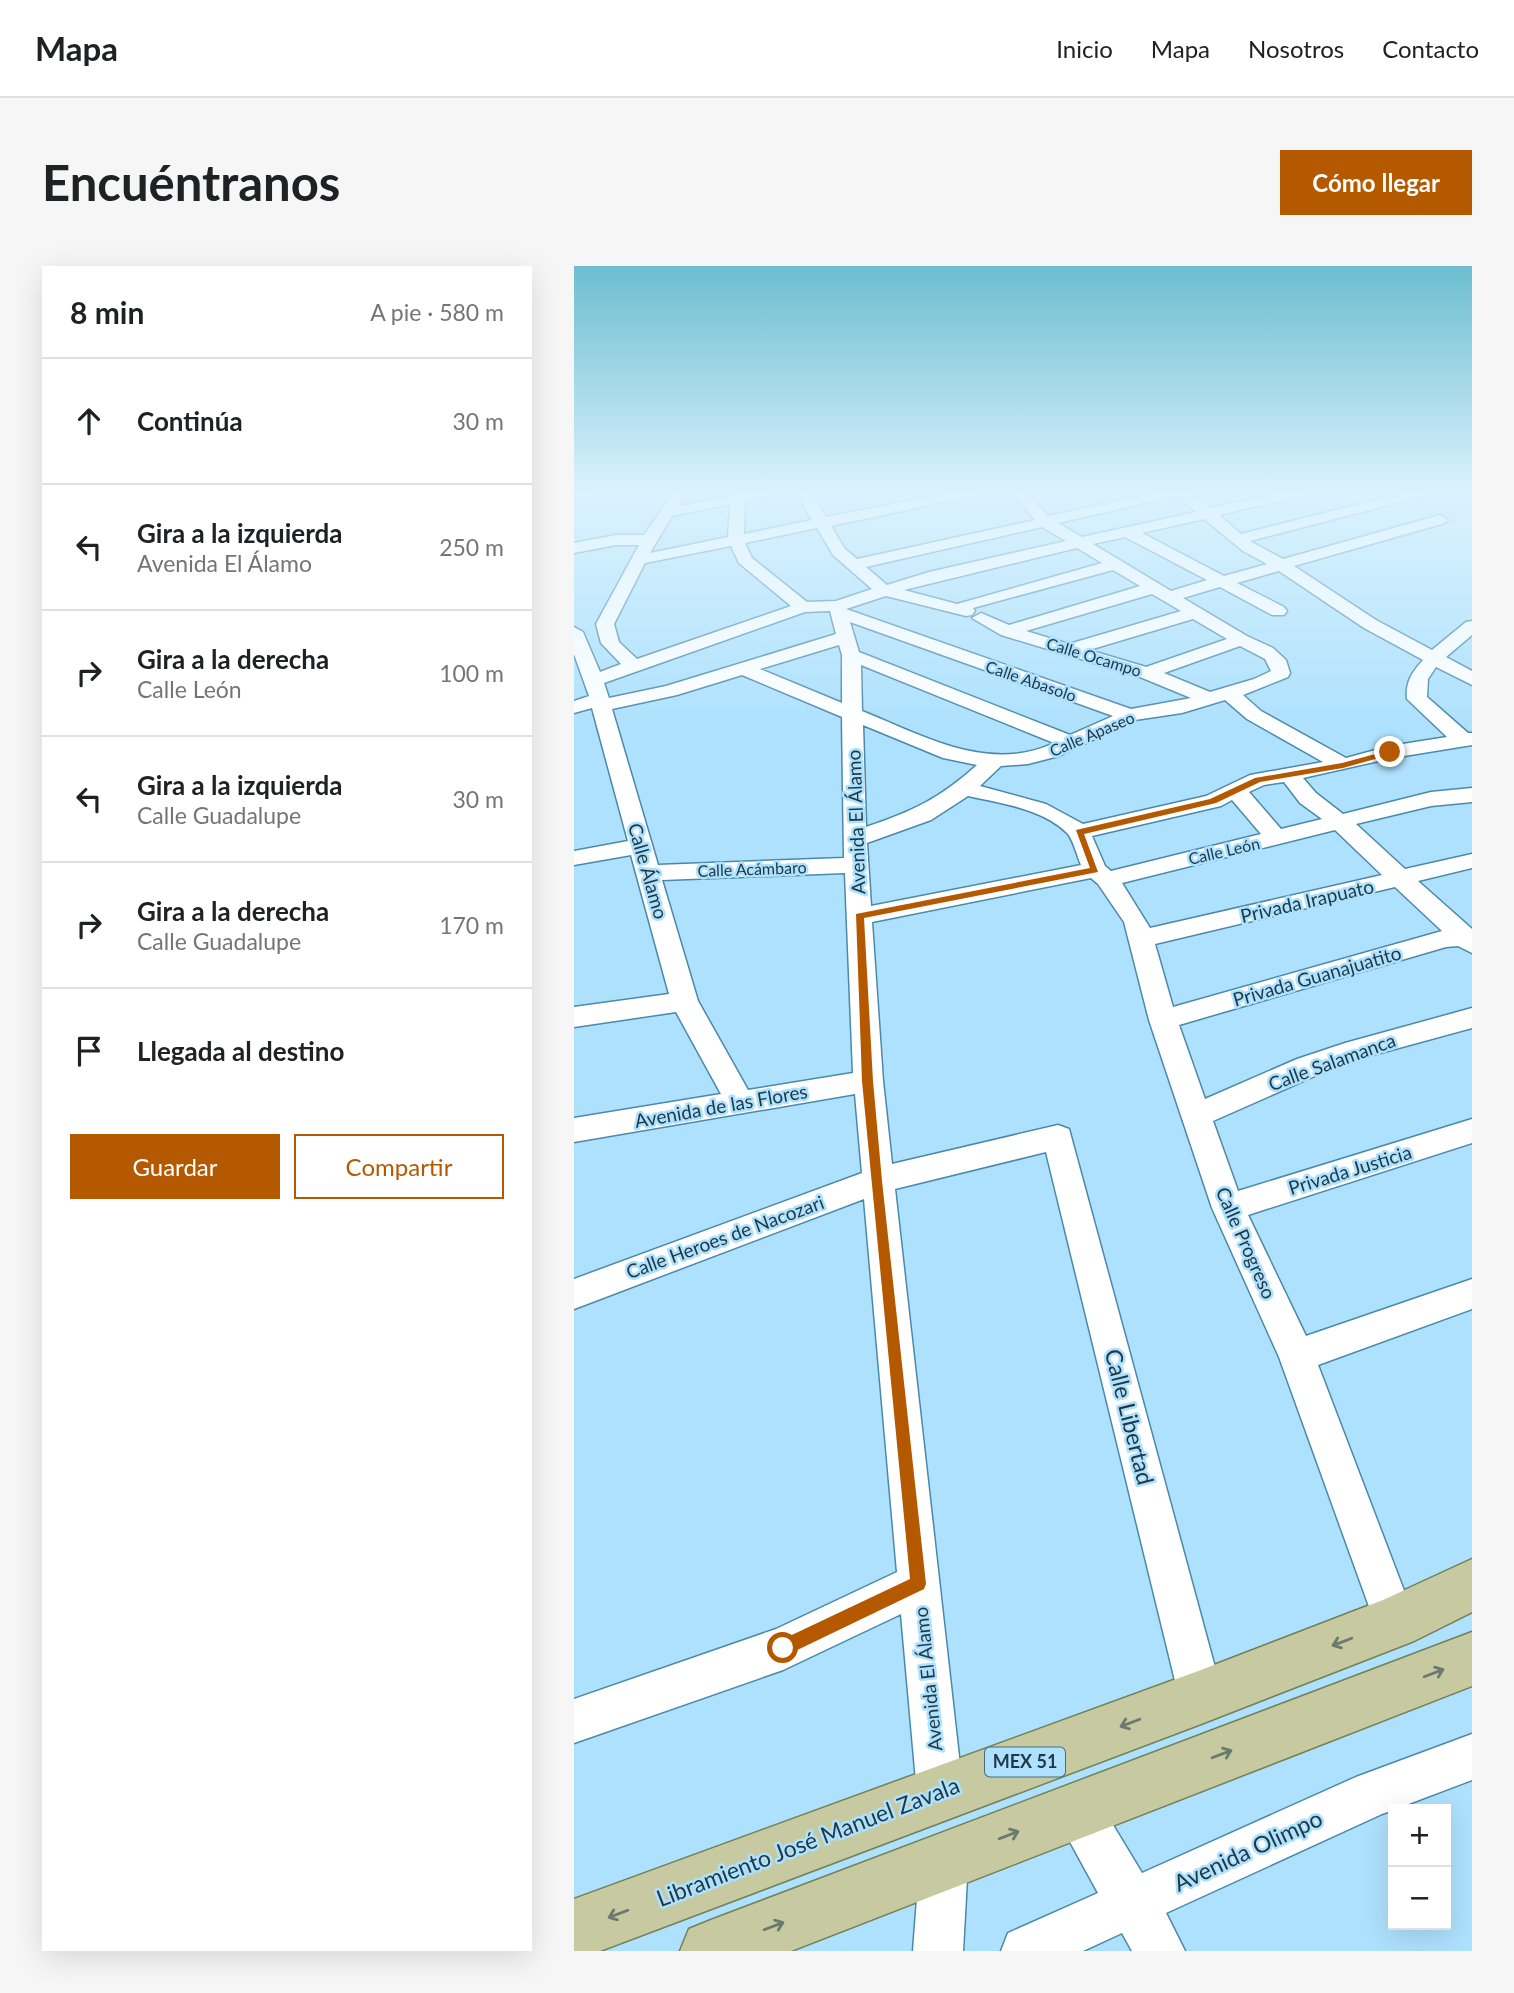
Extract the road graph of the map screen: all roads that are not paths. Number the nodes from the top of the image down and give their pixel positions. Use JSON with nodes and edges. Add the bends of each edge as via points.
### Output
{"nodes":[{"id":1,"x":633,"y":571,"type":"edge"},
{"id":2,"x":758,"y":571,"type":"edge"},
{"id":3,"x":860,"y":571,"type":"edge"},
{"id":4,"x":956,"y":571,"type":"edge"},
{"id":5,"x":1098,"y":571,"type":"edge"},
{"id":6,"x":1125,"y":571,"type":"edge"},
{"id":7,"x":1201,"y":571,"type":"edge"},
{"id":8,"x":1265,"y":571,"type":"edge"},
{"id":9,"x":1290,"y":571,"type":"edge"},
{"id":10,"x":929,"y":577,"type":"junction"},
{"id":11,"x":1222,"y":582,"type":"junction"},
{"id":12,"x":883,"y":590,"type":"junction"},
{"id":13,"x":1160,"y":592,"type":"junction"},
{"id":14,"x":803,"y":607,"type":"junction"},
{"id":15,"x":971,"y":611,"type":"junction"},
{"id":16,"x":1278,"y":611,"type":"dead end"},
{"id":17,"x":1195,"y":613,"type":"junction"},
{"id":18,"x":1472,"y":626,"type":"edge"},
{"id":19,"x":843,"y":628,"type":"junction"},
{"id":20,"x":1007,"y":631,"type":"junction"},
{"id":21,"x":574,"y":632,"type":"edge"},
{"id":22,"x":1241,"y":640,"type":"junction"},
{"id":23,"x":933,"y":647,"type":"junction"},
{"id":24,"x":1069,"y":650,"type":"junction"},
{"id":25,"x":1435,"y":659,"type":"junction"},
{"id":26,"x":634,"y":665,"type":"junction"},
{"id":27,"x":741,"y":668,"type":"junction"},
{"id":28,"x":1147,"y":673,"type":"junction"},
{"id":29,"x":1472,"y":679,"type":"edge"},
{"id":30,"x":1228,"y":692,"type":"junction"},
{"id":31,"x":598,"y":695,"type":"junction"},
{"id":32,"x":1207,"y":698,"type":"junction"},
{"id":33,"x":574,"y":707,"type":"edge"},
{"id":34,"x":853,"y":715,"type":"junction"},
{"id":35,"x":1130,"y":715,"type":"junction"},
{"id":36,"x":1467,"y":739,"type":"edge"},
{"id":37,"x":1071,"y":743,"type":"junction"},
{"id":38,"x":996,"y":760,"type":"junction"},
{"id":39,"x":1343,"y":765,"type":"junction"},
{"id":40,"x":1290,"y":776,"type":"junction"},
{"id":41,"x":964,"y":789,"type":"junction"},
{"id":42,"x":1237,"y":792,"type":"junction"},
{"id":43,"x":1472,"y":795,"type":"edge"},
{"id":44,"x":1341,"y":823,"type":"junction"},
{"id":45,"x":1079,"y":832,"type":"junction"},
{"id":46,"x":1278,"y":838,"type":"junction"},
{"id":47,"x":640,"y":846,"type":"junction"},
{"id":48,"x":856,"y":852,"type":"junction"},
{"id":49,"x":582,"y":856,"type":"edge"},
{"id":50,"x":1472,"y":861,"type":"edge"},
{"id":51,"x":648,"y":873,"type":"junction"},
{"id":52,"x":1101,"y":874,"type":"junction"},
{"id":53,"x":1401,"y":879,"type":"junction"},
{"id":54,"x":860,"y":916,"type":"junction"},
{"id":55,"x":1141,"y":939,"type":"junction"},
{"id":56,"x":1470,"y":940,"type":"edge"},
{"id":57,"x":684,"y":1001,"type":"junction"},
{"id":58,"x":574,"y":1017,"type":"edge"},
{"id":59,"x":1472,"y":1018,"type":"edge"},
{"id":60,"x":1163,"y":1020,"type":"junction"},
{"id":61,"x":867,"y":1081,"type":"junction"},
{"id":62,"x":740,"y":1102,"type":"junction"},
{"id":63,"x":1195,"y":1116,"type":"junction"},
{"id":64,"x":574,"y":1130,"type":"edge"},
{"id":65,"x":1472,"y":1132,"type":"edge"},
{"id":66,"x":1058,"y":1137,"type":"joint"},
{"id":67,"x":876,"y":1181,"type":"junction"},
{"id":68,"x":1228,"y":1208,"type":"junction"},
{"id":69,"x":574,"y":1294,"type":"edge"},
{"id":70,"x":1472,"y":1294,"type":"edge"},
{"id":71,"x":1297,"y":1356,"type":"junction"},
{"id":72,"x":918,"y":1584,"type":"junction"},
{"id":73,"x":1472,"y":1586,"type":"edge"},
{"id":74,"x":1395,"y":1622,"type":"junction"},
{"id":75,"x":1472,"y":1659,"type":"edge"},
{"id":76,"x":1200,"y":1697,"type":"junction"},
{"id":77,"x":574,"y":1721,"type":"edge"},
{"id":78,"x":1472,"y":1757,"type":"edge"},
{"id":79,"x":940,"y":1792,"type":"junction"},
{"id":80,"x":1076,"y":1809,"type":"junction"},
{"id":81,"x":944,"y":1860,"type":"junction"},
{"id":82,"x":1133,"y":1904,"type":"junction"},
{"id":83,"x":574,"y":1930,"type":"edge"},
{"id":84,"x":711,"y":1951,"type":"edge"},
{"id":85,"x":938,"y":1951,"type":"edge"},
{"id":86,"x":1026,"y":1951,"type":"edge"},
{"id":87,"x":1160,"y":1951,"type":"edge"}],
"edges":[{"from":1,"to":26,"type":"street","via":[[605,624],[606,638]]},
{"from":2,"to":14,"type":"street"},
{"from":3,"to":12,"type":"street"},
{"from":4,"to":10,"type":"street"},
{"from":5,"to":15,"type":"street"},
{"from":6,"to":13,"type":"street"},
{"from":7,"to":11,"type":"street"},
{"from":8,"to":11,"type":"street"},
{"from":9,"to":25,"type":"street","via":[[1370,625]]},
{"from":10,"to":12,"type":"street"},
{"from":10,"to":15,"type":"street"},
{"from":11,"to":13,"type":"street"},
{"from":11,"to":16,"type":"street"},
{"from":12,"to":15,"type":"street"},
{"from":12,"to":19,"type":"street"},
{"from":13,"to":17,"type":"street"},
{"from":13,"to":20,"type":"street"},
{"from":14,"to":19,"type":"street"},
{"from":14,"to":26,"type":"street"},
{"from":15,"to":20,"type":"street","name":"Calle Ocampo"},
{"from":15,"to":23,"type":"street","via":[[957,632]]},
{"from":17,"to":22,"type":"street"},
{"from":17,"to":24,"type":"street"},
{"from":18,"to":25,"type":"street"},
{"from":19,"to":23,"type":"street","name":"Calle Abasolo"},
{"from":19,"to":27,"type":"street"},
{"from":19,"to":34,"type":"street","name":"Avenida El Álamo"},
{"from":19,"to":37,"type":"street"},
{"from":20,"to":24,"type":"street","name":"Calle Ocampo"},
{"from":21,"to":31,"type":"street","name":"Calle Álamo"},
{"from":22,"to":28,"type":"street"},
{"from":22,"to":30,"type":"street","name":"Calle Apaseo","via":[[1272,654],[1281,673]]},
{"from":23,"to":35,"type":"street","name":"Calle Abasolo"},
{"from":24,"to":28,"type":"street","name":"Calle Ocampo"},
{"from":25,"to":29,"type":"street"},
{"from":25,"to":36,"type":"street","via":[[1416,681],[1417,699]]},
{"from":26,"to":31,"type":"street"},
{"from":27,"to":31,"type":"street","via":[[670,691]]},
{"from":27,"to":34,"type":"street","name":"Calle Apaseo"},
{"from":28,"to":32,"type":"street","name":"Calle Ocampo"},
{"from":30,"to":32,"type":"street","name":"Calle Apaseo"},
{"from":30,"to":39,"type":"street","via":[[1254,715]]},
{"from":31,"to":33,"type":"street"},
{"from":31,"to":47,"type":"street","name":"Calle Álamo"},
{"from":32,"to":35,"type":"street","name":"Calle Apaseo"},
{"from":34,"to":38,"type":"street","name":"Calle Apaseo","via":[[950,754]]},
{"from":34,"to":48,"type":"street","name":"Avenida El Álamo"},
{"from":35,"to":37,"type":"street","name":"Calle Apaseo"},
{"from":36,"to":39,"type":"street"},
{"from":37,"to":38,"type":"street","name":"Calle Apaseo","via":[[1028,758]]},
{"from":38,"to":41,"type":"street","name":"Calle Acámbaro"},
{"from":39,"to":40,"type":"street"},
{"from":40,"to":42,"type":"street","via":[[1258,780]]},
{"from":40,"to":44,"type":"street","via":[[1308,798]]},
{"from":41,"to":45,"type":"street","via":[[1024,802],[1058,815]]},
{"from":41,"to":48,"type":"street","name":"Calle Acámbaro"},
{"from":42,"to":45,"type":"street"},
{"from":42,"to":46,"type":"street"},
{"from":43,"to":44,"type":"street","name":"Calle León","via":[[1431,799]]},
{"from":44,"to":46,"type":"street","name":"Calle León"},
{"from":44,"to":53,"type":"street"},
{"from":45,"to":52,"type":"street","name":"Calle Progreso"},
{"from":46,"to":52,"type":"street","name":"Calle León"},
{"from":47,"to":49,"type":"street"},
{"from":47,"to":51,"type":"street","name":"Calle Álamo"},
{"from":48,"to":51,"type":"street","name":"Calle Acámbaro"},
{"from":48,"to":54,"type":"street","name":"Avenida El Álamo"},
{"from":50,"to":53,"type":"street","name":"Privada Irapuato"},
{"from":51,"to":57,"type":"street","name":"Calle Álamo"},
{"from":52,"to":54,"type":"street","name":"Calle León"},
{"from":52,"to":55,"type":"street","name":"Calle Progreso","via":[[1136,922]]},
{"from":53,"to":55,"type":"street","name":"Privada Irapuato"},
{"from":53,"to":56,"type":"street"},
{"from":54,"to":61,"type":"street","name":"Avenida El Álamo"},
{"from":55,"to":60,"type":"street","name":"Calle Progreso"},
{"from":56,"to":60,"type":"street","name":"Privada Guanajuatito","via":[[1445,939]]},
{"from":57,"to":58,"type":"street"},
{"from":57,"to":62,"type":"street","name":"Calle Álamo"},
{"from":59,"to":63,"type":"street","name":"Calle Salamanca","via":[[1355,1050]]},
{"from":60,"to":63,"type":"street","name":"Calle Progreso"},
{"from":61,"to":62,"type":"street","name":"Avenida de las Flores"},
{"from":61,"to":67,"type":"street","name":"Avenida El Álamo"},
{"from":62,"to":64,"type":"street","name":"Avenida de las Flores"},
{"from":63,"to":68,"type":"street","name":"Calle Progreso"},
{"from":65,"to":68,"type":"street","name":"Privada Justicia"},
{"from":66,"to":67,"type":"street","name":"Calle Heroes de Nacozari"},
{"from":66,"to":76,"type":"street","name":"Calle Libertad"},
{"from":67,"to":69,"type":"street","name":"Calle Heroes de Nacozari"},
{"from":67,"to":72,"type":"street","name":"Avenida El Álamo"},
{"from":68,"to":71,"type":"street","name":"Calle Progreso"},
{"from":70,"to":71,"type":"street"},
{"from":71,"to":74,"type":"street","name":"Calle Progreso"},
{"from":72,"to":77,"type":"street","via":[[783,1648]]},
{"from":72,"to":79,"type":"street","name":"Avenida El Álamo"},
{"from":73,"to":74,"type":"main road","name":"Libramiento José Manuel Zavala","number":"MEX 51"},
{"from":74,"to":76,"type":"main road","name":"Libramiento José Manuel Zavala","number":"MEX 51","one_way":true},
{"from":80,"to":75,"type":"main road","one_way":true},
{"from":76,"to":79,"type":"main road","name":"Libramiento José Manuel Zavala","number":"MEX 51","one_way":true},
{"from":78,"to":82,"type":"street","name":"Avenida Olimpo","via":[[1373,1794]]},
{"from":79,"to":83,"type":"main road","name":"Libramiento José Manuel Zavala","number":"MEX 51","one_way":true},
{"from":81,"to":80,"type":"main road","one_way":true},
{"from":80,"to":82,"type":"street"},
{"from":84,"to":81,"type":"main road","one_way":true},
{"from":81,"to":85,"type":"street"},
{"from":82,"to":86,"type":"street","name":"Avenida Olimpo"},
{"from":82,"to":87,"type":"street"}]}
